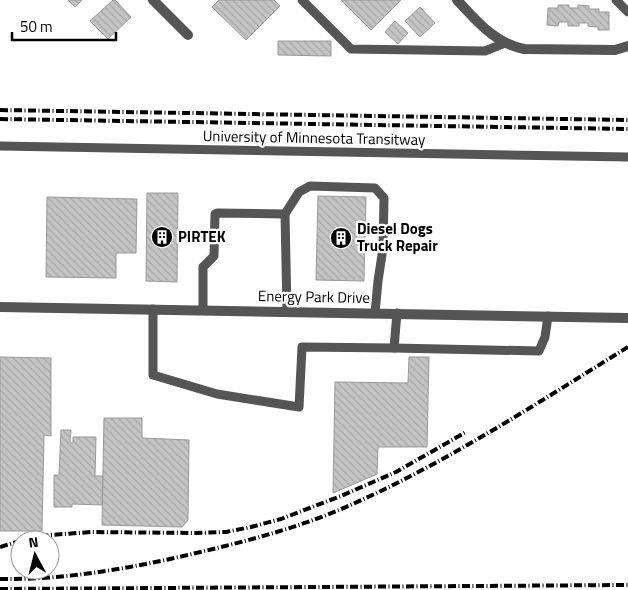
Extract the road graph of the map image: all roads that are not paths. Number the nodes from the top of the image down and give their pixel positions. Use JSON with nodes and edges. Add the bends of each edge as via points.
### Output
{"nodes":[{"id":1,"x":153,"y":0,"type":"edge"},
{"id":2,"x":302,"y":0,"type":"edge"},
{"id":3,"x":457,"y":0,"type":"edge"},
{"id":4,"x":616,"y":0,"type":"edge"},
{"id":5,"x":628,"y":12,"type":"edge"},
{"id":6,"x":188,"y":36,"type":"dead end"},
{"id":7,"x":505,"y":43,"type":"junction"},
{"id":8,"x":628,"y":46,"type":"edge"},
{"id":9,"x":0,"y":146,"type":"edge"},
{"id":10,"x":628,"y":157,"type":"edge"},
{"id":11,"x":285,"y":214,"type":"junction"},
{"id":12,"x":0,"y":307,"type":"edge"},
{"id":13,"x":153,"y":309,"type":"junction"},
{"id":14,"x":203,"y":310,"type":"junction"},
{"id":15,"x":287,"y":311,"type":"junction"},
{"id":16,"x":375,"y":313,"type":"junction"},
{"id":17,"x":397,"y":313,"type":"junction"},
{"id":18,"x":548,"y":316,"type":"junction"},
{"id":19,"x":628,"y":318,"type":"edge"},
{"id":20,"x":394,"y":348,"type":"junction"}],
"edges":[{"from":1,"to":6,"type":"street"},
{"from":2,"to":7,"type":"lane","via":[[351,50],[485,51]]},
{"from":3,"to":7,"type":"street","via":[[488,32]]},
{"from":4,"to":5,"type":"lane"},
{"from":7,"to":8,"type":"street","via":[[533,49],[615,50]]},
{"from":9,"to":10,"type":"lane","name":"University of Minnesota Transitway"},
{"from":11,"to":14,"type":"lane","via":[[215,214],[214,256],[203,267]]},
{"from":11,"to":15,"type":"lane"},
{"from":11,"to":16,"type":"lane","via":[[299,192],[310,186],[375,188],[384,198],[383,248]]},
{"from":12,"to":13,"type":"street","name":"Energy Park Drive"},
{"from":13,"to":14,"type":"street","name":"Energy Park Drive"},
{"from":13,"to":20,"type":"lane","via":[[153,375],[217,394],[299,406],[302,347]]},
{"from":14,"to":15,"type":"street","name":"Energy Park Drive"},
{"from":15,"to":16,"type":"street","name":"Energy Park Drive"},
{"from":16,"to":17,"type":"street","name":"Energy Park Drive"},
{"from":17,"to":18,"type":"street","name":"Energy Park Drive"},
{"from":17,"to":20,"type":"lane"},
{"from":18,"to":19,"type":"street","name":"Energy Park Drive"},
{"from":18,"to":20,"type":"lane","via":[[539,351]]}]}
